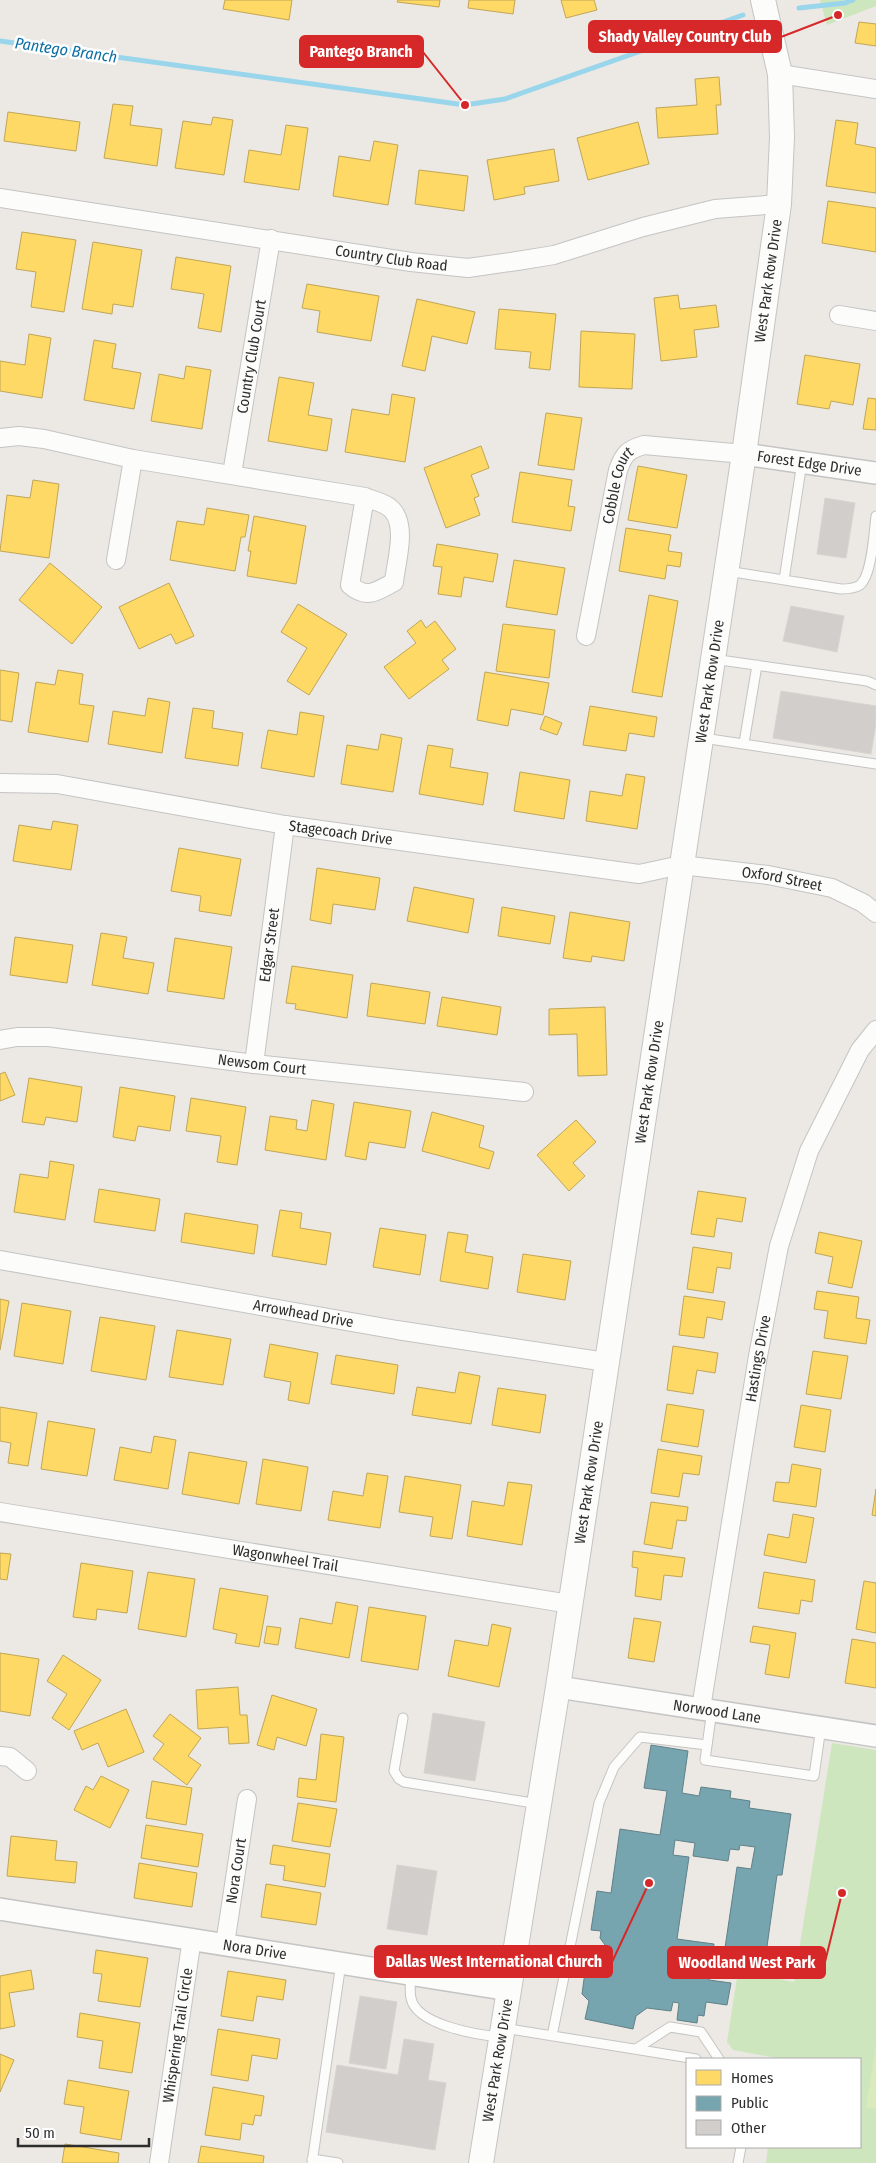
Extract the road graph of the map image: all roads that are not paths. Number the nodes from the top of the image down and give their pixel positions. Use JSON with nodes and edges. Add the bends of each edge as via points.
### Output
{"nodes":[{"id":1,"x":763,"y":0,"type":"edge"},
{"id":2,"x":780,"y":74,"type":"junction"},
{"id":3,"x":876,"y":89,"type":"edge"},
{"id":4,"x":0,"y":198,"type":"edge"},
{"id":5,"x":779,"y":204,"type":"junction"},
{"id":6,"x":272,"y":239,"type":"junction"},
{"id":7,"x":839,"y":315,"type":"dead end"},
{"id":8,"x":876,"y":321,"type":"edge"},
{"id":9,"x":0,"y":438,"type":"edge"},
{"id":10,"x":744,"y":454,"type":"junction"},
{"id":11,"x":133,"y":459,"type":"junction"},
{"id":12,"x":802,"y":462,"type":"junction"},
{"id":13,"x":876,"y":473,"type":"edge"},
{"id":14,"x":232,"y":474,"type":"junction"},
{"id":15,"x":365,"y":497,"type":"junction"},
{"id":16,"x":876,"y":516,"type":"edge"},
{"id":17,"x":116,"y":560,"type":"dead end"},
{"id":18,"x":726,"y":571,"type":"junction"},
{"id":19,"x":784,"y":580,"type":"junction"},
{"id":20,"x":586,"y":636,"type":"dead end"},
{"id":21,"x":713,"y":659,"type":"junction"},
{"id":22,"x":757,"y":665,"type":"junction"},
{"id":23,"x":876,"y":686,"type":"edge"},
{"id":24,"x":701,"y":737,"type":"junction"},
{"id":25,"x":744,"y":743,"type":"junction"},
{"id":26,"x":876,"y":764,"type":"edge"},
{"id":27,"x":0,"y":784,"type":"edge"},
{"id":28,"x":285,"y":825,"type":"junction"},
{"id":29,"x":681,"y":865,"type":"junction"},
{"id":30,"x":876,"y":913,"type":"edge"},
{"id":31,"x":876,"y":1030,"type":"edge"},
{"id":32,"x":0,"y":1040,"type":"edge"},
{"id":33,"x":254,"y":1064,"type":"junction"},
{"id":34,"x":524,"y":1092,"type":"dead end"},
{"id":35,"x":0,"y":1260,"type":"edge"},
{"id":36,"x":606,"y":1362,"type":"junction"},
{"id":37,"x":0,"y":1512,"type":"edge"},
{"id":38,"x":570,"y":1604,"type":"junction"},
{"id":39,"x":558,"y":1687,"type":"junction"},
{"id":40,"x":707,"y":1709,"type":"junction"},
{"id":41,"x":403,"y":1718,"type":"dead end"},
{"id":42,"x":822,"y":1727,"type":"junction"},
{"id":43,"x":876,"y":1736,"type":"edge"},
{"id":44,"x":707,"y":1745,"type":"junction"},
{"id":45,"x":0,"y":1756,"type":"edge"},
{"id":46,"x":28,"y":1771,"type":"dead end"},
{"id":47,"x":247,"y":1799,"type":"dead end"},
{"id":48,"x":539,"y":1804,"type":"junction"},
{"id":49,"x":0,"y":1909,"type":"edge"},
{"id":50,"x":192,"y":1938,"type":"junction"},
{"id":51,"x":225,"y":1944,"type":"junction"},
{"id":52,"x":342,"y":1962,"type":"junction"},
{"id":53,"x":411,"y":1974,"type":"junction"},
{"id":54,"x":509,"y":1990,"type":"junction"},
{"id":55,"x":502,"y":2032,"type":"junction"},
{"id":56,"x":552,"y":2036,"type":"junction"},
{"id":57,"x":636,"y":2050,"type":"junction"},
{"id":58,"x":689,"y":2058,"type":"edge"},
{"id":59,"x":718,"y":2058,"type":"edge"},
{"id":60,"x":740,"y":2148,"type":"edge"},
{"id":61,"x":312,"y":2161,"type":"edge"},
{"id":62,"x":160,"y":2163,"type":"edge"},
{"id":63,"x":338,"y":2163,"type":"edge"},
{"id":64,"x":481,"y":2163,"type":"edge"},
{"id":65,"x":738,"y":2163,"type":"edge"}],
"edges":[{"from":1,"to":2,"type":"main road","name":"West Park Row Drive"},
{"from":2,"to":3,"type":"street"},
{"from":2,"to":5,"type":"main road","name":"West Park Row Drive"},
{"from":4,"to":6,"type":"street","name":"Country Club Road"},
{"from":5,"to":6,"type":"street","name":"Country Club Road","via":[[715,209],[554,255],[468,268]]},
{"from":5,"to":10,"type":"main road","name":"West Park Row Drive"},
{"from":6,"to":14,"type":"street","name":"Country Club Court"},
{"from":7,"to":8,"type":"street"},
{"from":9,"to":11,"type":"street","via":[[44,439]]},
{"from":10,"to":12,"type":"street","name":"Forest Edge Drive"},
{"from":10,"to":18,"type":"main road","name":"West Park Row Drive"},
{"from":10,"to":20,"type":"street","name":"Cobble Court","via":[[644,446],[631,449],[622,458]]},
{"from":11,"to":14,"type":"street"},
{"from":11,"to":17,"type":"street"},
{"from":12,"to":13,"type":"street","name":"Forest Edge Drive"},
{"from":12,"to":19,"type":"lane"},
{"from":14,"to":15,"type":"street"},
{"from":15,"to":15,"type":"street","via":[[392,510],[398,519],[400,533],[394,582],[374,593],[358,592],[350,585]]},
{"from":16,"to":19,"type":"lane","via":[[868,571],[859,586],[841,589]]},
{"from":18,"to":19,"type":"lane"},
{"from":18,"to":21,"type":"main road","name":"West Park Row Drive"},
{"from":21,"to":22,"type":"lane"},
{"from":21,"to":24,"type":"main road","name":"West Park Row Drive"},
{"from":22,"to":23,"type":"lane","via":[[867,681]]},
{"from":22,"to":25,"type":"lane"},
{"from":24,"to":25,"type":"lane"},
{"from":24,"to":29,"type":"main road","name":"West Park Row Drive"},
{"from":25,"to":26,"type":"lane"},
{"from":27,"to":28,"type":"street","name":"Stagecoach Drive","via":[[57,784]]},
{"from":28,"to":29,"type":"street","name":"Stagecoach Drive","via":[[639,874]]},
{"from":28,"to":33,"type":"street","name":"Edgar Street"},
{"from":29,"to":30,"type":"street","name":"Oxford Street","via":[[768,875],[832,888]]},
{"from":29,"to":36,"type":"main road","name":"West Park Row Drive"},
{"from":31,"to":40,"type":"street","name":"Hastings Drive","via":[[860,1050],[809,1151],[779,1246],[758,1356]]},
{"from":32,"to":33,"type":"street","name":"Newsom Court","via":[[49,1037]]},
{"from":33,"to":34,"type":"street","name":"Newsom Court"},
{"from":35,"to":36,"type":"street","name":"Arrowhead Drive","via":[[388,1328]]},
{"from":36,"to":38,"type":"main road","name":"West Park Row Drive"},
{"from":37,"to":38,"type":"street","name":"Wagonwheel Trail"},
{"from":38,"to":39,"type":"main road","name":"West Park Row Drive"},
{"from":39,"to":40,"type":"street","name":"Norwood Lane"},
{"from":39,"to":48,"type":"main road","name":"West Park Row Drive"},
{"from":40,"to":42,"type":"street","name":"Norwood Lane"},
{"from":40,"to":44,"type":"lane"},
{"from":41,"to":48,"type":"lane","via":[[394,1771],[399,1779]]},
{"from":42,"to":43,"type":"street","name":"Norwood Lane"},
{"from":42,"to":44,"type":"lane","via":[[814,1776],[705,1760]]},
{"from":44,"to":56,"type":"lane","via":[[640,1737],[614,1767],[599,1803]]},
{"from":45,"to":46,"type":"street","via":[[10,1758]]},
{"from":47,"to":51,"type":"street","name":"Nora Court"},
{"from":48,"to":54,"type":"main road","name":"West Park Row Drive"},
{"from":49,"to":50,"type":"street","name":"Nora Drive"},
{"from":50,"to":51,"type":"street","name":"Nora Drive"},
{"from":50,"to":62,"type":"street","name":"Whispering Trail Circle"},
{"from":51,"to":52,"type":"street","name":"Nora Drive"},
{"from":52,"to":53,"type":"street","name":"Nora Drive"},
{"from":52,"to":61,"type":"lane"},
{"from":53,"to":54,"type":"street","name":"Nora Drive"},
{"from":53,"to":55,"type":"lane","via":[[411,1999],[422,2015],[464,2031]]},
{"from":54,"to":55,"type":"main road","name":"West Park Row Drive"},
{"from":55,"to":56,"type":"lane"},
{"from":55,"to":64,"type":"main road","name":"West Park Row Drive"},
{"from":56,"to":57,"type":"lane"},
{"from":57,"to":58,"type":"lane"},
{"from":57,"to":59,"type":"lane","via":[[670,2027],[701,2032]]},
{"from":60,"to":65,"type":"lane"},
{"from":61,"to":63,"type":"lane"}]}
